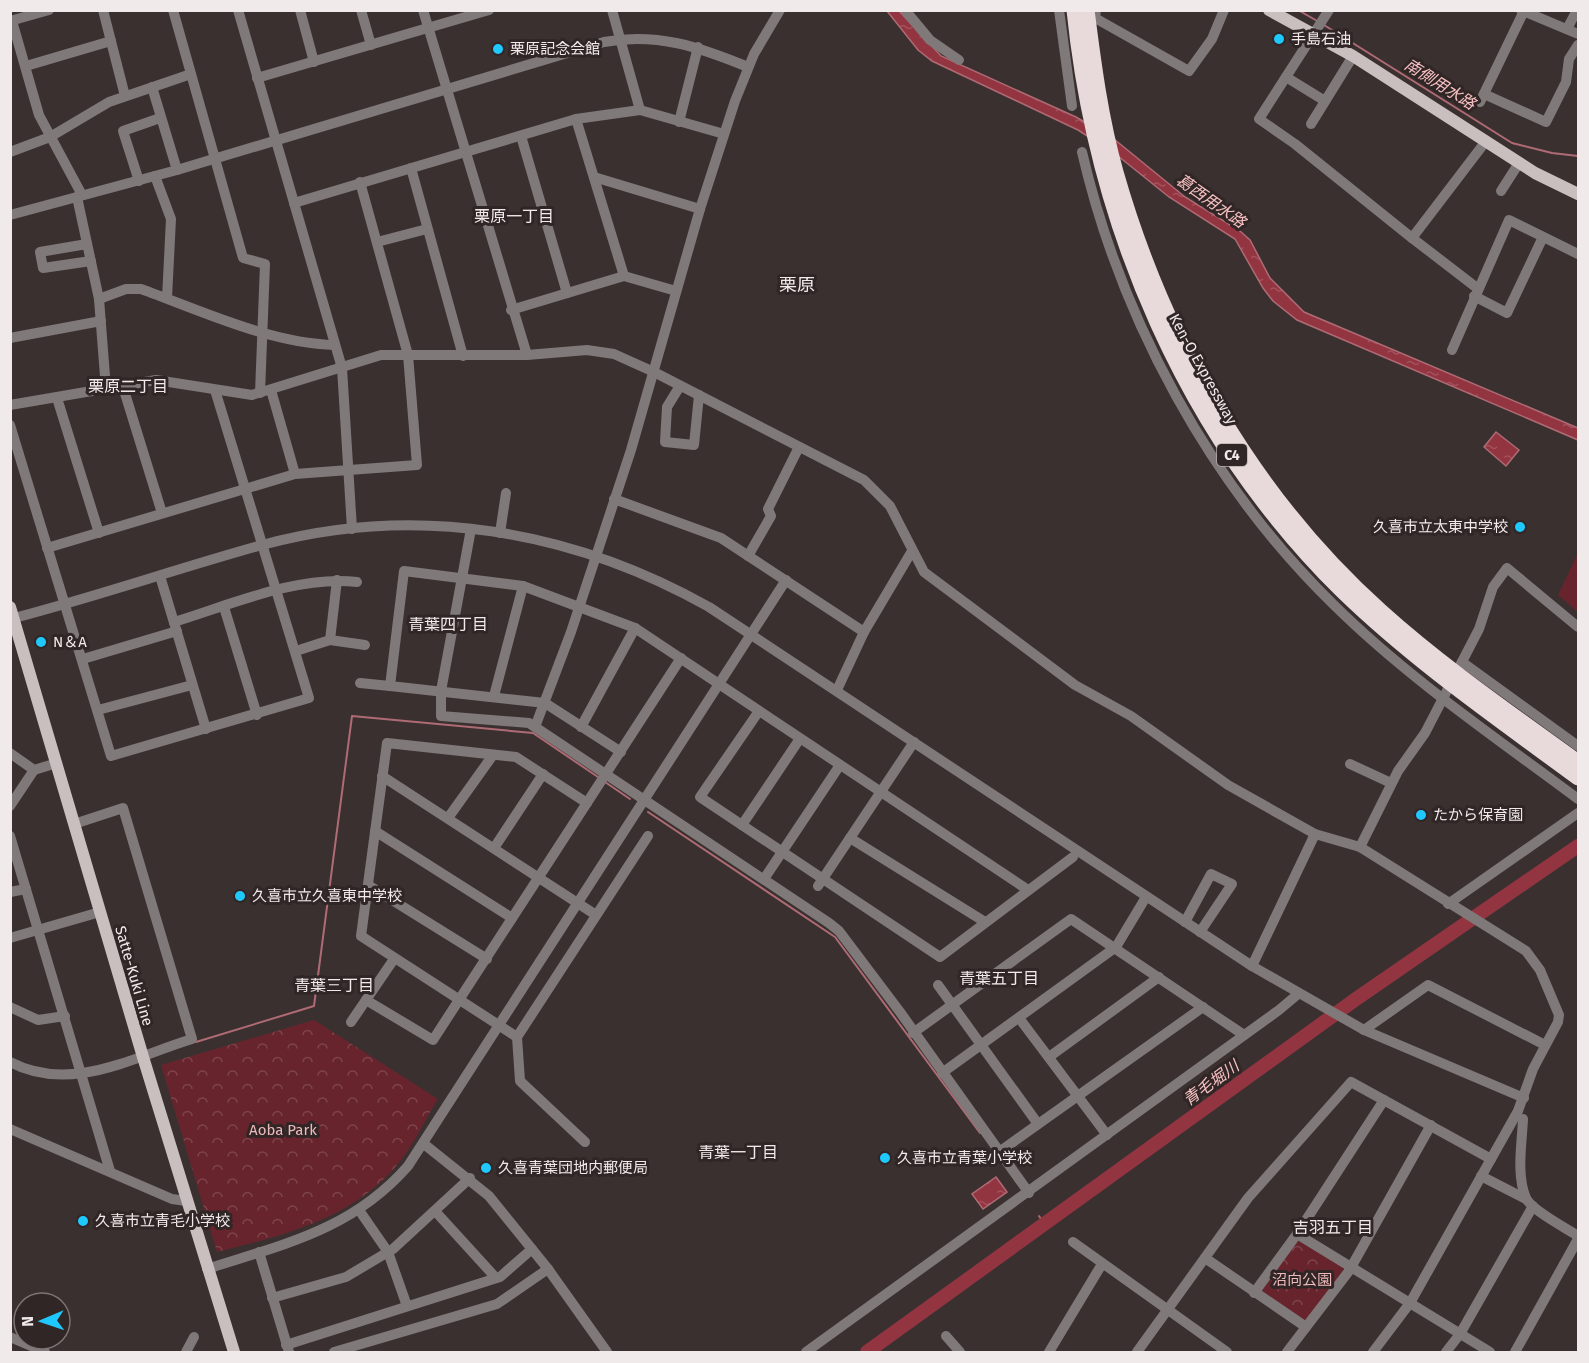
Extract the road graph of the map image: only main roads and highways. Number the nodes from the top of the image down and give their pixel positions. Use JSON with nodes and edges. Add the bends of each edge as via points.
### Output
{"nodes":[{"id":1,"x":1074,"y":10,"type":"edge"},
{"id":2,"x":1087,"y":10,"type":"edge"},
{"id":3,"x":1269,"y":10,"type":"edge"},
{"id":4,"x":1578,"y":194,"type":"edge"},
{"id":5,"x":12,"y":613,"type":"edge"},
{"id":6,"x":1578,"y":762,"type":"edge"},
{"id":7,"x":1578,"y":778,"type":"edge"},
{"id":8,"x":234,"y":1353,"type":"edge"}],
"edges":[{"from":1,"to":7,"type":"highway","name":"Ken-O Expressway","number":"C4","bridge":true,"via":[[1096,146],[1136,275],[1166,343],[1230,453],[1291,534],[1373,620]]},
{"from":2,"to":6,"type":"highway","name":"Ken-O Expressway","number":"C4","bridge":true,"via":[[1102,113],[1134,229],[1178,337],[1240,445],[1300,526],[1381,612]]},
{"from":3,"to":4,"type":"main road","via":[[1353,56],[1547,180]]},
{"from":5,"to":8,"type":"main road","name":"Satte-Kuki Line","via":[[142,1057]]}]}
